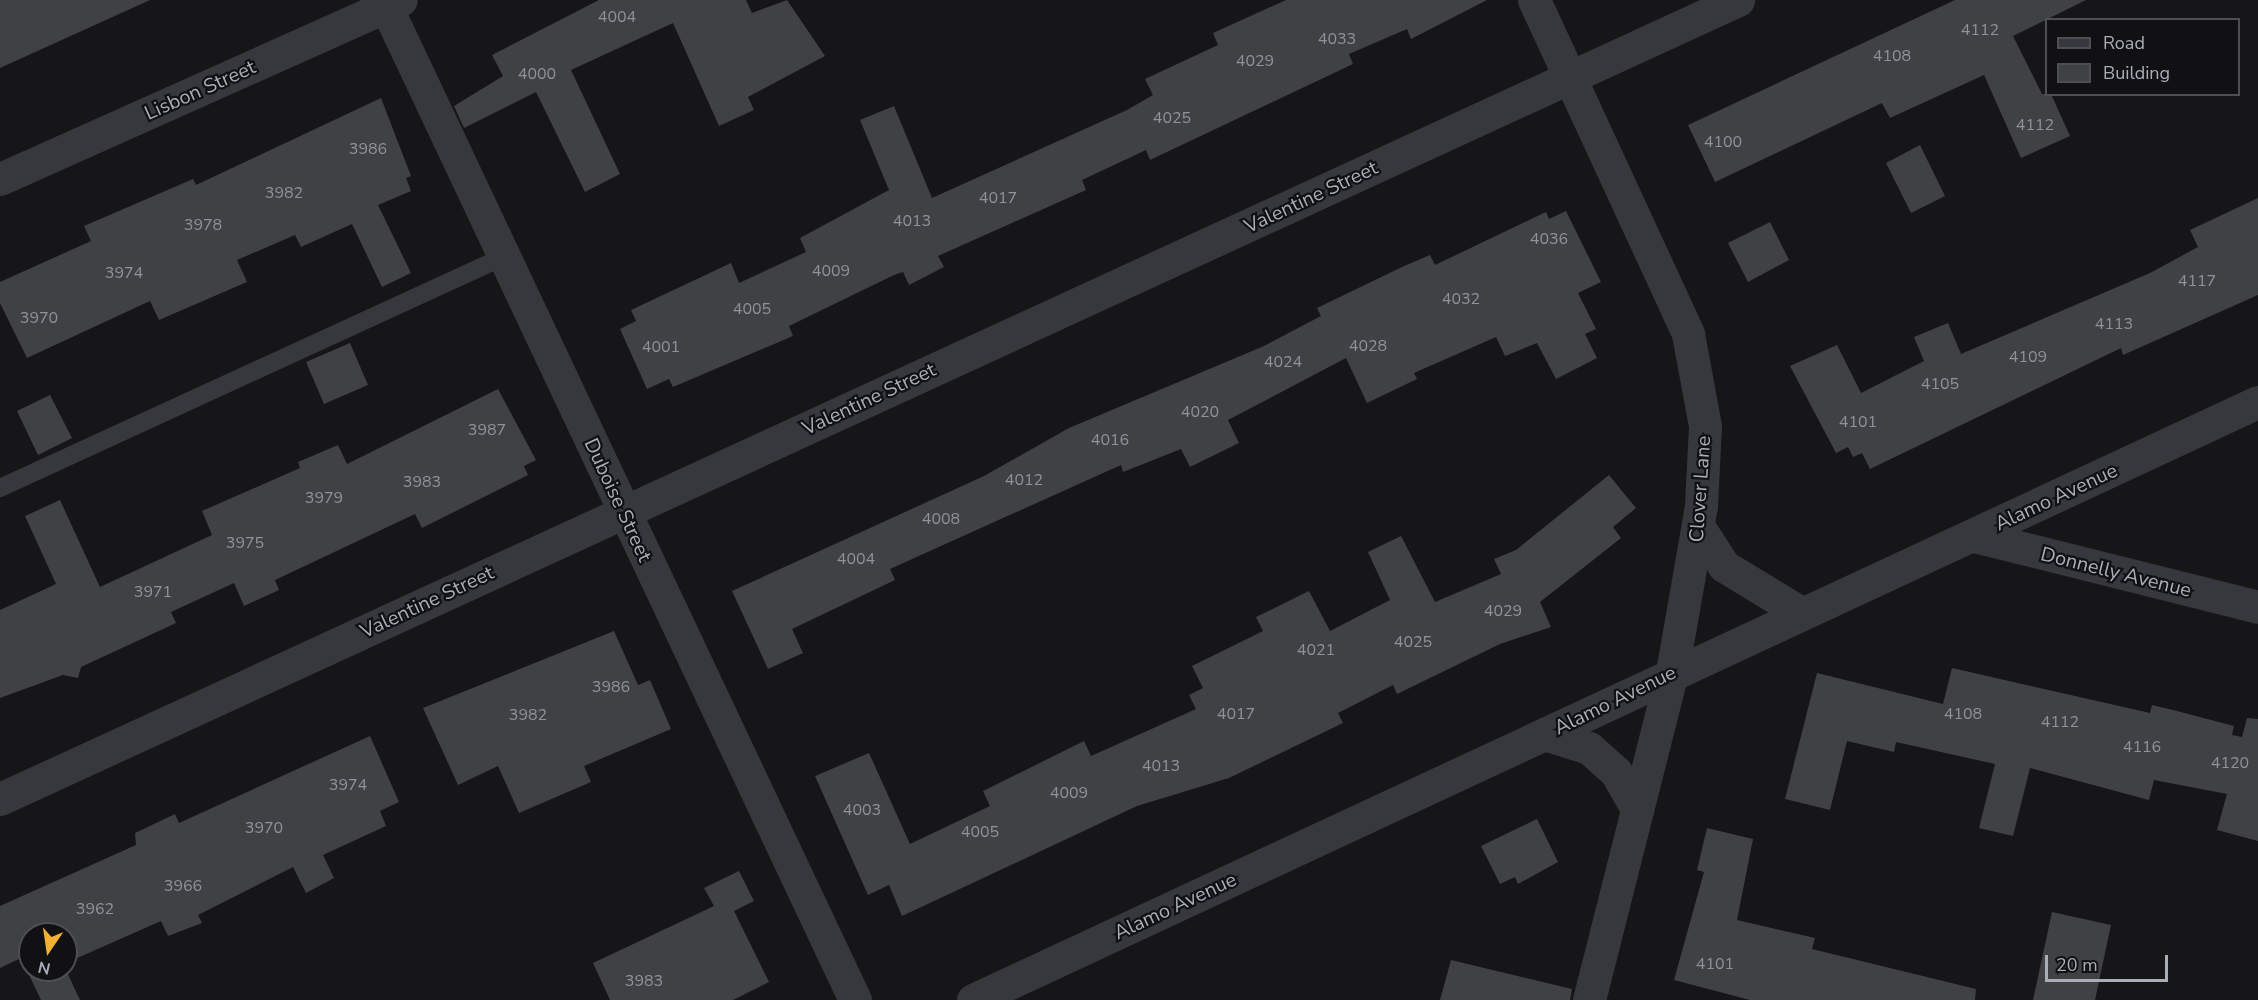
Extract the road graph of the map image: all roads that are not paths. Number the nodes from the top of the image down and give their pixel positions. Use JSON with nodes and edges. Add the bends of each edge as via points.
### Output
{"nodes":[{"id":1,"x":1534,"y":0,"type":"edge"},
{"id":2,"x":1738,"y":0,"type":"edge"},
{"id":3,"x":390,"y":2,"type":"edge"},
{"id":4,"x":1570,"y":78,"type":"junction"},
{"id":5,"x":0,"y":179,"type":"edge"},
{"id":6,"x":503,"y":257,"type":"junction"},
{"id":7,"x":2258,"y":402,"type":"edge"},
{"id":8,"x":0,"y":488,"type":"edge"},
{"id":9,"x":624,"y":511,"type":"junction"},
{"id":10,"x":1698,"y":526,"type":"junction"},
{"id":11,"x":1974,"y":536,"type":"junction"},
{"id":12,"x":2258,"y":607,"type":"edge"},
{"id":13,"x":1801,"y":613,"type":"junction"},
{"id":14,"x":1672,"y":672,"type":"junction"},
{"id":15,"x":1544,"y":734,"type":"junction"},
{"id":16,"x":0,"y":799,"type":"edge"},
{"id":17,"x":1637,"y":809,"type":"junction"},
{"id":18,"x":855,"y":1000,"type":"edge"},
{"id":19,"x":972,"y":1000,"type":"edge"},
{"id":20,"x":1589,"y":1000,"type":"edge"}],
"edges":[{"from":1,"to":4,"type":"street","name":"Clover Lane"},
{"from":2,"to":4,"type":"street","name":"Valentine Street"},
{"from":3,"to":5,"type":"street","name":"Lisbon Street"},
{"from":3,"to":6,"type":"street","name":"Duboise Street"},
{"from":4,"to":9,"type":"street","name":"Valentine Street"},
{"from":4,"to":10,"type":"street","name":"Clover Lane","via":[[1688,334],[1705,426]]},
{"from":6,"to":8,"type":"lane"},
{"from":6,"to":9,"type":"street","name":"Duboise Street"},
{"from":7,"to":11,"type":"street","name":"Alamo Avenue"},
{"from":9,"to":16,"type":"street","name":"Valentine Street"},
{"from":9,"to":18,"type":"street","name":"Duboise Street"},
{"from":10,"to":13,"type":"street","via":[[1724,566]]},
{"from":10,"to":14,"type":"street","name":"Clover Lane"},
{"from":11,"to":12,"type":"street","name":"Donnelly Avenue"},
{"from":11,"to":13,"type":"street","name":"Alamo Avenue"},
{"from":13,"to":14,"type":"street","name":"Alamo Avenue"},
{"from":14,"to":15,"type":"street","name":"Alamo Avenue"},
{"from":14,"to":17,"type":"street","name":"Clover Lane"},
{"from":15,"to":17,"type":"street","via":[[1589,748],[1616,772]]},
{"from":15,"to":19,"type":"street","name":"Alamo Avenue"},
{"from":17,"to":20,"type":"street","name":"Clover Lane"}]}
